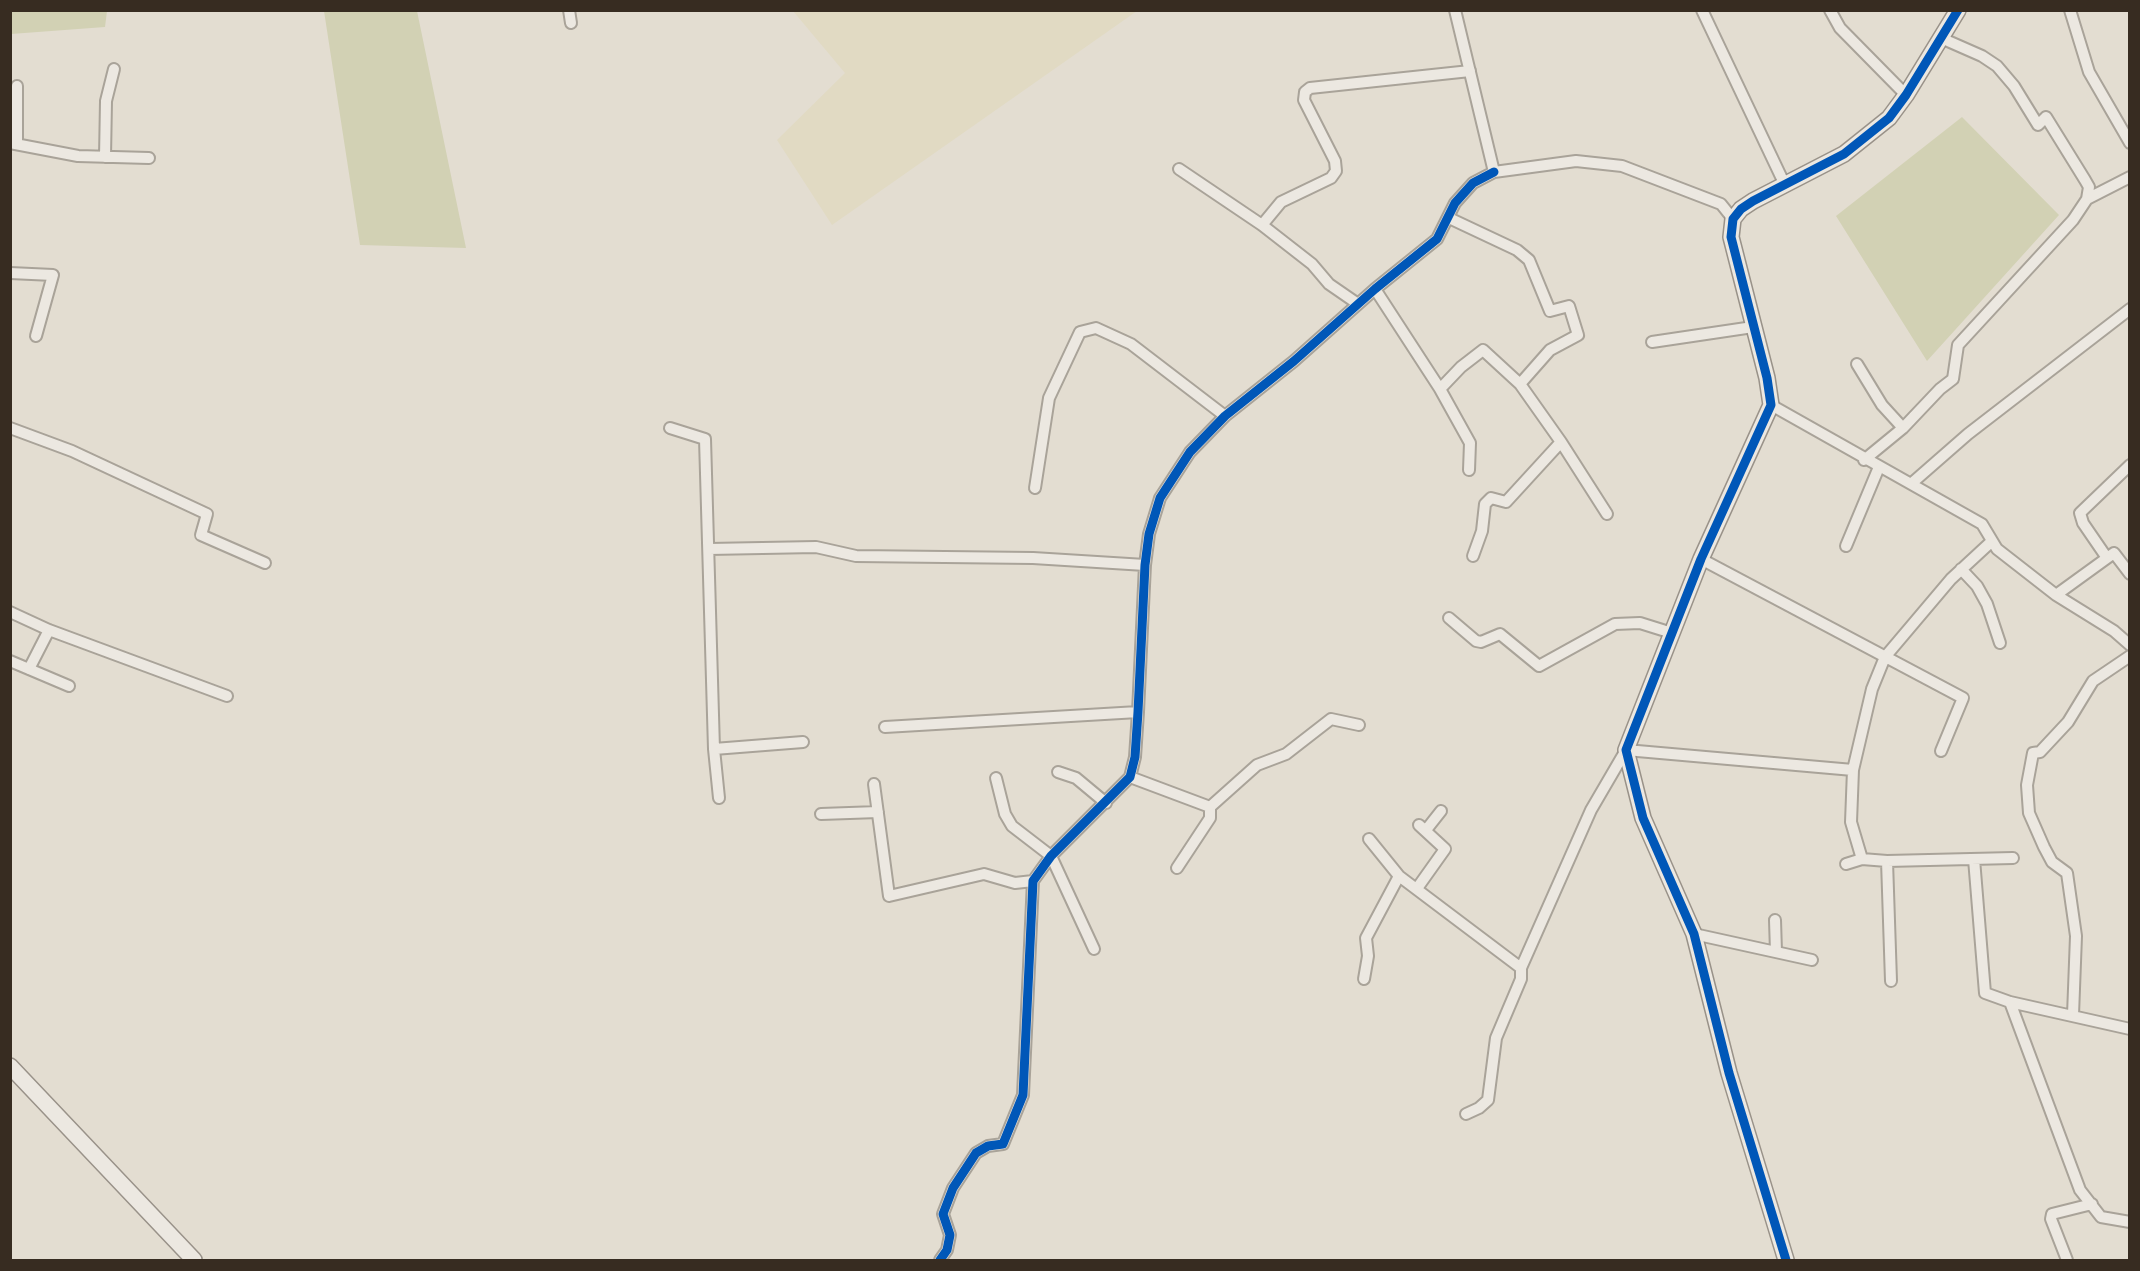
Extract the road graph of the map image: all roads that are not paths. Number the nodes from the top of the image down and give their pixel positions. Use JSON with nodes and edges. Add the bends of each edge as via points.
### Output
{"nodes":[{"id":1,"x":569,"y":10,"type":"edge"},
{"id":2,"x":1455,"y":10,"type":"edge"},
{"id":3,"x":1702,"y":10,"type":"edge"},
{"id":4,"x":1830,"y":10,"type":"edge"},
{"id":5,"x":1958,"y":10,"type":"edge"},
{"id":6,"x":2070,"y":10,"type":"edge"},
{"id":7,"x":571,"y":23,"type":"dead end"},
{"id":8,"x":1941,"y":38,"type":"junction"},
{"id":9,"x":114,"y":69,"type":"dead end"},
{"id":10,"x":1470,"y":71,"type":"junction"},
{"id":11,"x":17,"y":86,"type":"dead end"},
{"id":12,"x":1906,"y":95,"type":"junction"},
{"id":13,"x":2130,"y":143,"type":"edge"},
{"id":14,"x":14,"y":144,"type":"edge"},
{"id":15,"x":105,"y":157,"type":"junction"},
{"id":16,"x":149,"y":158,"type":"dead end"},
{"id":17,"x":1179,"y":169,"type":"dead end"},
{"id":18,"x":1494,"y":172,"type":"junction"},
{"id":19,"x":2130,"y":177,"type":"edge"},
{"id":20,"x":1785,"y":185,"type":"junction"},
{"id":21,"x":2087,"y":199,"type":"junction"},
{"id":22,"x":1449,"y":218,"type":"junction"},
{"id":23,"x":1733,"y":219,"type":"junction"},
{"id":24,"x":1262,"y":225,"type":"junction"},
{"id":25,"x":10,"y":273,"type":"edge"},
{"id":26,"x":1375,"y":289,"type":"junction"},
{"id":27,"x":1358,"y":304,"type":"junction"},
{"id":28,"x":2130,"y":309,"type":"edge"},
{"id":29,"x":1753,"y":327,"type":"junction"},
{"id":30,"x":36,"y":336,"type":"dead end"},
{"id":31,"x":1652,"y":342,"type":"dead end"},
{"id":32,"x":1857,"y":364,"type":"dead end"},
{"id":33,"x":1520,"y":384,"type":"junction"},
{"id":34,"x":1440,"y":390,"type":"junction"},
{"id":35,"x":1771,"y":405,"type":"junction"},
{"id":36,"x":1225,"y":416,"type":"junction"},
{"id":37,"x":10,"y":428,"type":"edge"},
{"id":38,"x":670,"y":428,"type":"dead end"},
{"id":39,"x":1903,"y":428,"type":"junction"},
{"id":40,"x":1562,"y":442,"type":"junction"},
{"id":41,"x":1864,"y":460,"type":"junction"},
{"id":42,"x":2130,"y":465,"type":"edge"},
{"id":43,"x":1879,"y":467,"type":"junction"},
{"id":44,"x":1469,"y":470,"type":"dead end"},
{"id":45,"x":1912,"y":483,"type":"junction"},
{"id":46,"x":1035,"y":488,"type":"dead end"},
{"id":47,"x":1607,"y":514,"type":"dead end"},
{"id":48,"x":1991,"y":542,"type":"junction"},
{"id":49,"x":1846,"y":546,"type":"dead end"},
{"id":50,"x":709,"y":549,"type":"junction"},
{"id":51,"x":1473,"y":556,"type":"dead end"},
{"id":52,"x":2107,"y":558,"type":"junction"},
{"id":53,"x":1701,"y":559,"type":"junction"},
{"id":54,"x":265,"y":563,"type":"dead end"},
{"id":55,"x":1145,"y":565,"type":"junction"},
{"id":56,"x":1961,"y":569,"type":"junction"},
{"id":57,"x":2130,"y":574,"type":"edge"},
{"id":58,"x":2056,"y":595,"type":"junction"},
{"id":59,"x":10,"y":612,"type":"edge"},
{"id":60,"x":1449,"y":618,"type":"dead end"},
{"id":61,"x":49,"y":630,"type":"junction"},
{"id":62,"x":1672,"y":633,"type":"junction"},
{"id":63,"x":2000,"y":643,"type":"dead end"},
{"id":64,"x":2130,"y":645,"type":"edge"},
{"id":65,"x":2130,"y":656,"type":"edge"},
{"id":66,"x":1885,"y":657,"type":"junction"},
{"id":67,"x":10,"y":661,"type":"edge"},
{"id":68,"x":29,"y":669,"type":"junction"},
{"id":69,"x":69,"y":686,"type":"dead end"},
{"id":70,"x":227,"y":696,"type":"dead end"},
{"id":71,"x":1138,"y":712,"type":"junction"},
{"id":72,"x":1359,"y":725,"type":"dead end"},
{"id":73,"x":885,"y":727,"type":"dead end"},
{"id":74,"x":803,"y":742,"type":"dead end"},
{"id":75,"x":714,"y":749,"type":"junction"},
{"id":76,"x":1626,"y":750,"type":"junction"},
{"id":77,"x":1941,"y":751,"type":"dead end"},
{"id":78,"x":1853,"y":770,"type":"junction"},
{"id":79,"x":1058,"y":772,"type":"dead end"},
{"id":80,"x":1130,"y":777,"type":"junction"},
{"id":81,"x":996,"y":778,"type":"dead end"},
{"id":82,"x":874,"y":784,"type":"dead end"},
{"id":83,"x":719,"y":798,"type":"dead end"},
{"id":84,"x":1106,"y":803,"type":"junction"},
{"id":85,"x":1210,"y":807,"type":"junction"},
{"id":86,"x":1441,"y":811,"type":"dead end"},
{"id":87,"x":878,"y":812,"type":"junction"},
{"id":88,"x":821,"y":814,"type":"dead end"},
{"id":89,"x":1369,"y":839,"type":"dead end"},
{"id":90,"x":1051,"y":856,"type":"junction"},
{"id":91,"x":2013,"y":858,"type":"dead end"},
{"id":92,"x":1862,"y":859,"type":"junction"},
{"id":93,"x":1974,"y":859,"type":"junction"},
{"id":94,"x":1887,"y":861,"type":"junction"},
{"id":95,"x":1846,"y":864,"type":"dead end"},
{"id":96,"x":1177,"y":868,"type":"dead end"},
{"id":97,"x":1399,"y":876,"type":"junction"},
{"id":98,"x":1033,"y":881,"type":"junction"},
{"id":99,"x":1418,"y":887,"type":"junction"},
{"id":100,"x":1775,"y":920,"type":"dead end"},
{"id":101,"x":1694,"y":934,"type":"junction"},
{"id":102,"x":1094,"y":949,"type":"dead end"},
{"id":103,"x":1776,"y":952,"type":"junction"},
{"id":104,"x":1812,"y":960,"type":"dead end"},
{"id":105,"x":1521,"y":968,"type":"junction"},
{"id":106,"x":1364,"y":979,"type":"dead end"},
{"id":107,"x":1892,"y":981,"type":"dead end"},
{"id":108,"x":2010,"y":1002,"type":"junction"},
{"id":109,"x":2073,"y":1015,"type":"junction"},
{"id":110,"x":2130,"y":1029,"type":"edge"},
{"id":111,"x":10,"y":1066,"type":"edge"},
{"id":112,"x":1466,"y":1113,"type":"dead end"},
{"id":113,"x":2092,"y":1204,"type":"junction"},
{"id":114,"x":2130,"y":1222,"type":"edge"},
{"id":115,"x":194,"y":1260,"type":"edge"},
{"id":116,"x":940,"y":1260,"type":"edge"},
{"id":117,"x":1786,"y":1260,"type":"edge"},
{"id":118,"x":2067,"y":1260,"type":"edge"}],
"edges":[{"from":1,"to":7,"type":"street"},
{"from":2,"to":10,"type":"street"},
{"from":3,"to":20,"type":"street"},
{"from":4,"to":12,"type":"street","via":[[1840,28]]},
{"from":5,"to":8,"type":"street"},
{"from":6,"to":13,"type":"street","via":[[2089,72]]},
{"from":8,"to":12,"type":"street"},
{"from":8,"to":21,"type":"street","via":[[1997,66],[2038,125],[2046,117],[2089,188]]},
{"from":9,"to":15,"type":"street","via":[[105,100]]},
{"from":10,"to":18,"type":"street"},
{"from":10,"to":24,"type":"street","via":[[1310,88],[1304,100],[1335,161],[1336,171],[1331,178],[1281,202]]},
{"from":11,"to":14,"type":"street"},
{"from":12,"to":20,"type":"street","via":[[1889,118],[1844,154]]},
{"from":14,"to":15,"type":"street"},
{"from":15,"to":16,"type":"street"},
{"from":17,"to":24,"type":"street"},
{"from":18,"to":22,"type":"street","via":[[1473,183],[1455,203]]},
{"from":18,"to":23,"type":"street","via":[[1576,161],[1622,166],[1721,204]]},
{"from":19,"to":21,"type":"street"},
{"from":20,"to":23,"type":"street","via":[[1747,205]]},
{"from":21,"to":39,"type":"street","via":[[2073,220],[1958,345],[1953,379]]},
{"from":22,"to":26,"type":"street","via":[[1437,239]]},
{"from":22,"to":33,"type":"street","via":[[1517,250],[1529,260],[1550,311],[1569,306],[1578,335],[1550,350]]},
{"from":23,"to":29,"type":"street","via":[[1731,237]]},
{"from":24,"to":27,"type":"street"},
{"from":25,"to":30,"type":"street","via":[[53,275]]},
{"from":26,"to":27,"type":"street"},
{"from":26,"to":34,"type":"street"},
{"from":27,"to":36,"type":"street"},
{"from":28,"to":45,"type":"street","via":[[1968,434]]},
{"from":29,"to":31,"type":"street"},
{"from":29,"to":35,"type":"street"},
{"from":32,"to":39,"type":"street","via":[[1882,405]]},
{"from":33,"to":34,"type":"street","via":[[1483,350]]},
{"from":33,"to":40,"type":"street"},
{"from":34,"to":44,"type":"street","via":[[1470,443]]},
{"from":35,"to":41,"type":"street"},
{"from":35,"to":53,"type":"street"},
{"from":36,"to":46,"type":"street","via":[[1131,344],[1096,328],[1080,332],[1049,398]]},
{"from":36,"to":55,"type":"street","via":[[1190,452],[1160,498]]},
{"from":37,"to":54,"type":"street","via":[[72,451],[207,514],[201,535]]},
{"from":38,"to":50,"type":"street","via":[[705,439]]},
{"from":39,"to":41,"type":"street"},
{"from":40,"to":47,"type":"street"},
{"from":40,"to":51,"type":"street","via":[[1506,502],[1491,498],[1485,504],[1482,531]]},
{"from":41,"to":43,"type":"street"},
{"from":42,"to":52,"type":"street","via":[[2080,513],[2083,524]]},
{"from":43,"to":45,"type":"street"},
{"from":43,"to":49,"type":"street"},
{"from":45,"to":48,"type":"street","via":[[1982,524]]},
{"from":48,"to":56,"type":"street"},
{"from":48,"to":58,"type":"street"},
{"from":50,"to":55,"type":"street","via":[[816,547],[856,556],[1033,558]]},
{"from":50,"to":75,"type":"street"},
{"from":52,"to":57,"type":"street","via":[[2114,553]]},
{"from":52,"to":58,"type":"street"},
{"from":53,"to":62,"type":"street"},
{"from":53,"to":66,"type":"street"},
{"from":55,"to":71,"type":"street"},
{"from":56,"to":63,"type":"street","via":[[1987,604]]},
{"from":56,"to":66,"type":"street"},
{"from":58,"to":64,"type":"street"},
{"from":59,"to":61,"type":"street"},
{"from":60,"to":62,"type":"street","via":[[1476,641],[1500,634],[1539,666],[1615,624],[1640,623]]},
{"from":61,"to":68,"type":"street"},
{"from":61,"to":70,"type":"street"},
{"from":62,"to":76,"type":"street"},
{"from":65,"to":109,"type":"street","via":[[2093,681],[2067,722],[2040,752],[2033,753],[2027,785],[2029,813],[2044,848],[2052,862],[2067,873],[2076,936]]},
{"from":66,"to":77,"type":"street","via":[[1963,698]]},
{"from":66,"to":78,"type":"street","via":[[1872,690]]},
{"from":67,"to":68,"type":"street"},
{"from":68,"to":69,"type":"street"},
{"from":71,"to":73,"type":"street"},
{"from":71,"to":80,"type":"street"},
{"from":72,"to":85,"type":"street","via":[[1331,718],[1286,754],[1257,765]]},
{"from":74,"to":75,"type":"street"},
{"from":75,"to":83,"type":"street"},
{"from":76,"to":78,"type":"street"},
{"from":76,"to":101,"type":"street","via":[[1643,818]]},
{"from":76,"to":105,"type":"street","via":[[1591,810]]},
{"from":78,"to":92,"type":"street","via":[[1851,822]]},
{"from":79,"to":84,"type":"street","via":[[1076,778]]},
{"from":80,"to":84,"type":"street"},
{"from":80,"to":85,"type":"street"},
{"from":81,"to":90,"type":"street","via":[[1012,826]]},
{"from":82,"to":87,"type":"street"},
{"from":84,"to":90,"type":"street"},
{"from":85,"to":96,"type":"street","via":[[1210,818]]},
{"from":86,"to":99,"type":"street","via":[[1423,827],[1445,849]]},
{"from":87,"to":88,"type":"street"},
{"from":87,"to":98,"type":"street","via":[[889,896],[984,874],[1015,883]]},
{"from":89,"to":97,"type":"street"},
{"from":90,"to":98,"type":"street"},
{"from":90,"to":102,"type":"street"},
{"from":91,"to":93,"type":"street"},
{"from":92,"to":94,"type":"street"},
{"from":92,"to":95,"type":"street"},
{"from":93,"to":94,"type":"street"},
{"from":93,"to":108,"type":"street","via":[[1985,993]]},
{"from":94,"to":107,"type":"street"},
{"from":97,"to":99,"type":"street"},
{"from":97,"to":106,"type":"street","via":[[1366,938]]},
{"from":98,"to":116,"type":"street","via":[[1023,1095],[1003,1144],[976,1153],[953,1188],[944,1214],[950,1235]]},
{"from":99,"to":105,"type":"street"},
{"from":100,"to":103,"type":"street"},
{"from":101,"to":103,"type":"street"},
{"from":101,"to":117,"type":"street","via":[[1729,1073]]},
{"from":103,"to":104,"type":"street"},
{"from":105,"to":112,"type":"street","via":[[1521,979],[1496,1038],[1488,1100]]},
{"from":108,"to":109,"type":"street"},
{"from":108,"to":113,"type":"street","via":[[2080,1190]]},
{"from":109,"to":110,"type":"street"},
{"from":111,"to":115,"type":"street"},
{"from":113,"to":114,"type":"street","via":[[2102,1216]]},
{"from":113,"to":118,"type":"street","via":[[2052,1214]]}]}
